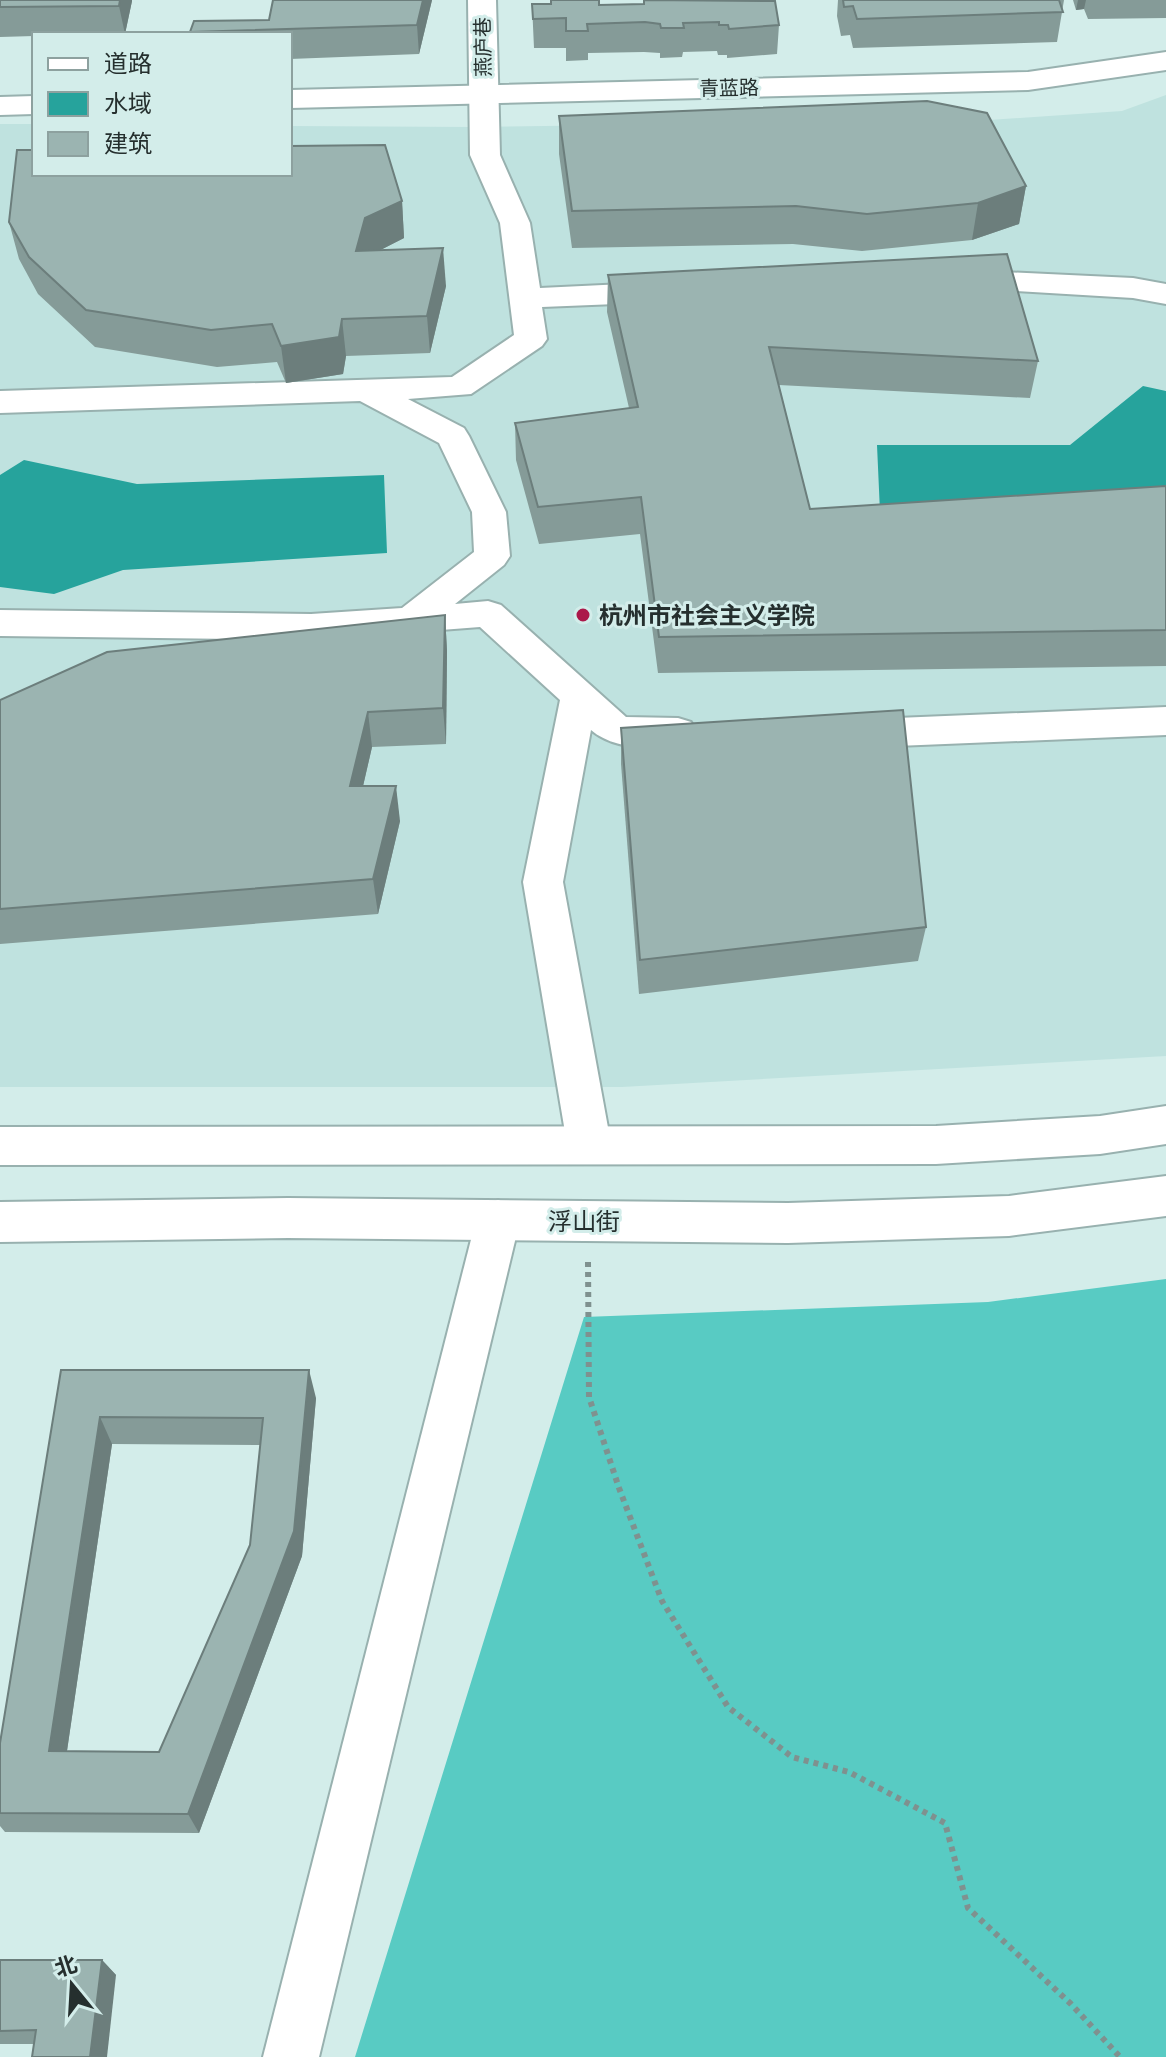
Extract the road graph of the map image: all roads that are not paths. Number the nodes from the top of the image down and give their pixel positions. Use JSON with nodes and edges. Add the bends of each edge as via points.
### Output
{"nodes":[{"id":1,"x":482,"y":0,"type":"edge"},
{"id":2,"x":1166,"y":61,"type":"edge"},
{"id":3,"x":484,"y":94,"type":"junction"},
{"id":4,"x":292,"y":99,"type":"edge"},
{"id":5,"x":32,"y":105,"type":"edge"},
{"id":6,"x":0,"y":106,"type":"edge"},
{"id":7,"x":929,"y":280,"type":"edge"},
{"id":8,"x":696,"y":291,"type":"edge"},
{"id":9,"x":1166,"y":294,"type":"edge"},
{"id":10,"x":525,"y":298,"type":"junction"},
{"id":11,"x":366,"y":390,"type":"junction"},
{"id":12,"x":90,"y":401,"type":"junction"},
{"id":13,"x":0,"y":402,"type":"edge"},
{"id":14,"x":0,"y":428,"type":"edge"},
{"id":15,"x":410,"y":620,"type":"junction"},
{"id":16,"x":0,"y":623,"type":"edge"},
{"id":17,"x":579,"y":696,"type":"junction"},
{"id":18,"x":1166,"y":721,"type":"edge"},
{"id":19,"x":708,"y":733,"type":"edge"},
{"id":20,"x":814,"y":736,"type":"edge"},
{"id":21,"x":1166,"y":1125,"type":"edge"},
{"id":22,"x":589,"y":1144,"type":"junction"},
{"id":23,"x":0,"y":1146,"type":"edge"},
{"id":24,"x":1166,"y":1196,"type":"edge"},
{"id":25,"x":498,"y":1220,"type":"junction"},
{"id":26,"x":0,"y":1222,"type":"edge"},
{"id":27,"x":291,"y":2057,"type":"edge"}],
"edges":[{"from":1,"to":3,"type":"street","name":"燕庐巷"},
{"from":2,"to":3,"type":"main road","name":"青蓝路","via":[[1028,81]]},
{"from":3,"to":4,"type":"main road","name":"青蓝路"},
{"from":3,"to":10,"type":"street","name":"燕庐巷","via":[[485,155],[515,223]]},
{"from":5,"to":6,"type":"main road"},
{"from":7,"to":9,"type":"street","via":[[1133,288]]},
{"from":8,"to":10,"type":"street"},
{"from":10,"to":11,"type":"street","name":"燕庐巷","via":[[531,339],[459,387]]},
{"from":11,"to":12,"type":"street"},
{"from":11,"to":15,"type":"street","via":[[452,436],[489,512],[492,556]]},
{"from":12,"to":13,"type":"street"},
{"from":12,"to":14,"type":"street"},
{"from":15,"to":16,"type":"street","via":[[311,627]]},
{"from":15,"to":17,"type":"street","via":[[488,614]]},
{"from":17,"to":19,"type":"street","via":[[617,731]]},
{"from":17,"to":22,"type":"street","via":[[543,882]]},
{"from":18,"to":20,"type":"street"},
{"from":21,"to":22,"type":"main road","via":[[1100,1135],[936,1145]]},
{"from":22,"to":23,"type":"main road"},
{"from":24,"to":25,"type":"main road","name":"浮山街","via":[[1009,1216],[788,1223]]},
{"from":25,"to":26,"type":"main road","name":"浮山街"},
{"from":25,"to":27,"type":"street"}]}
